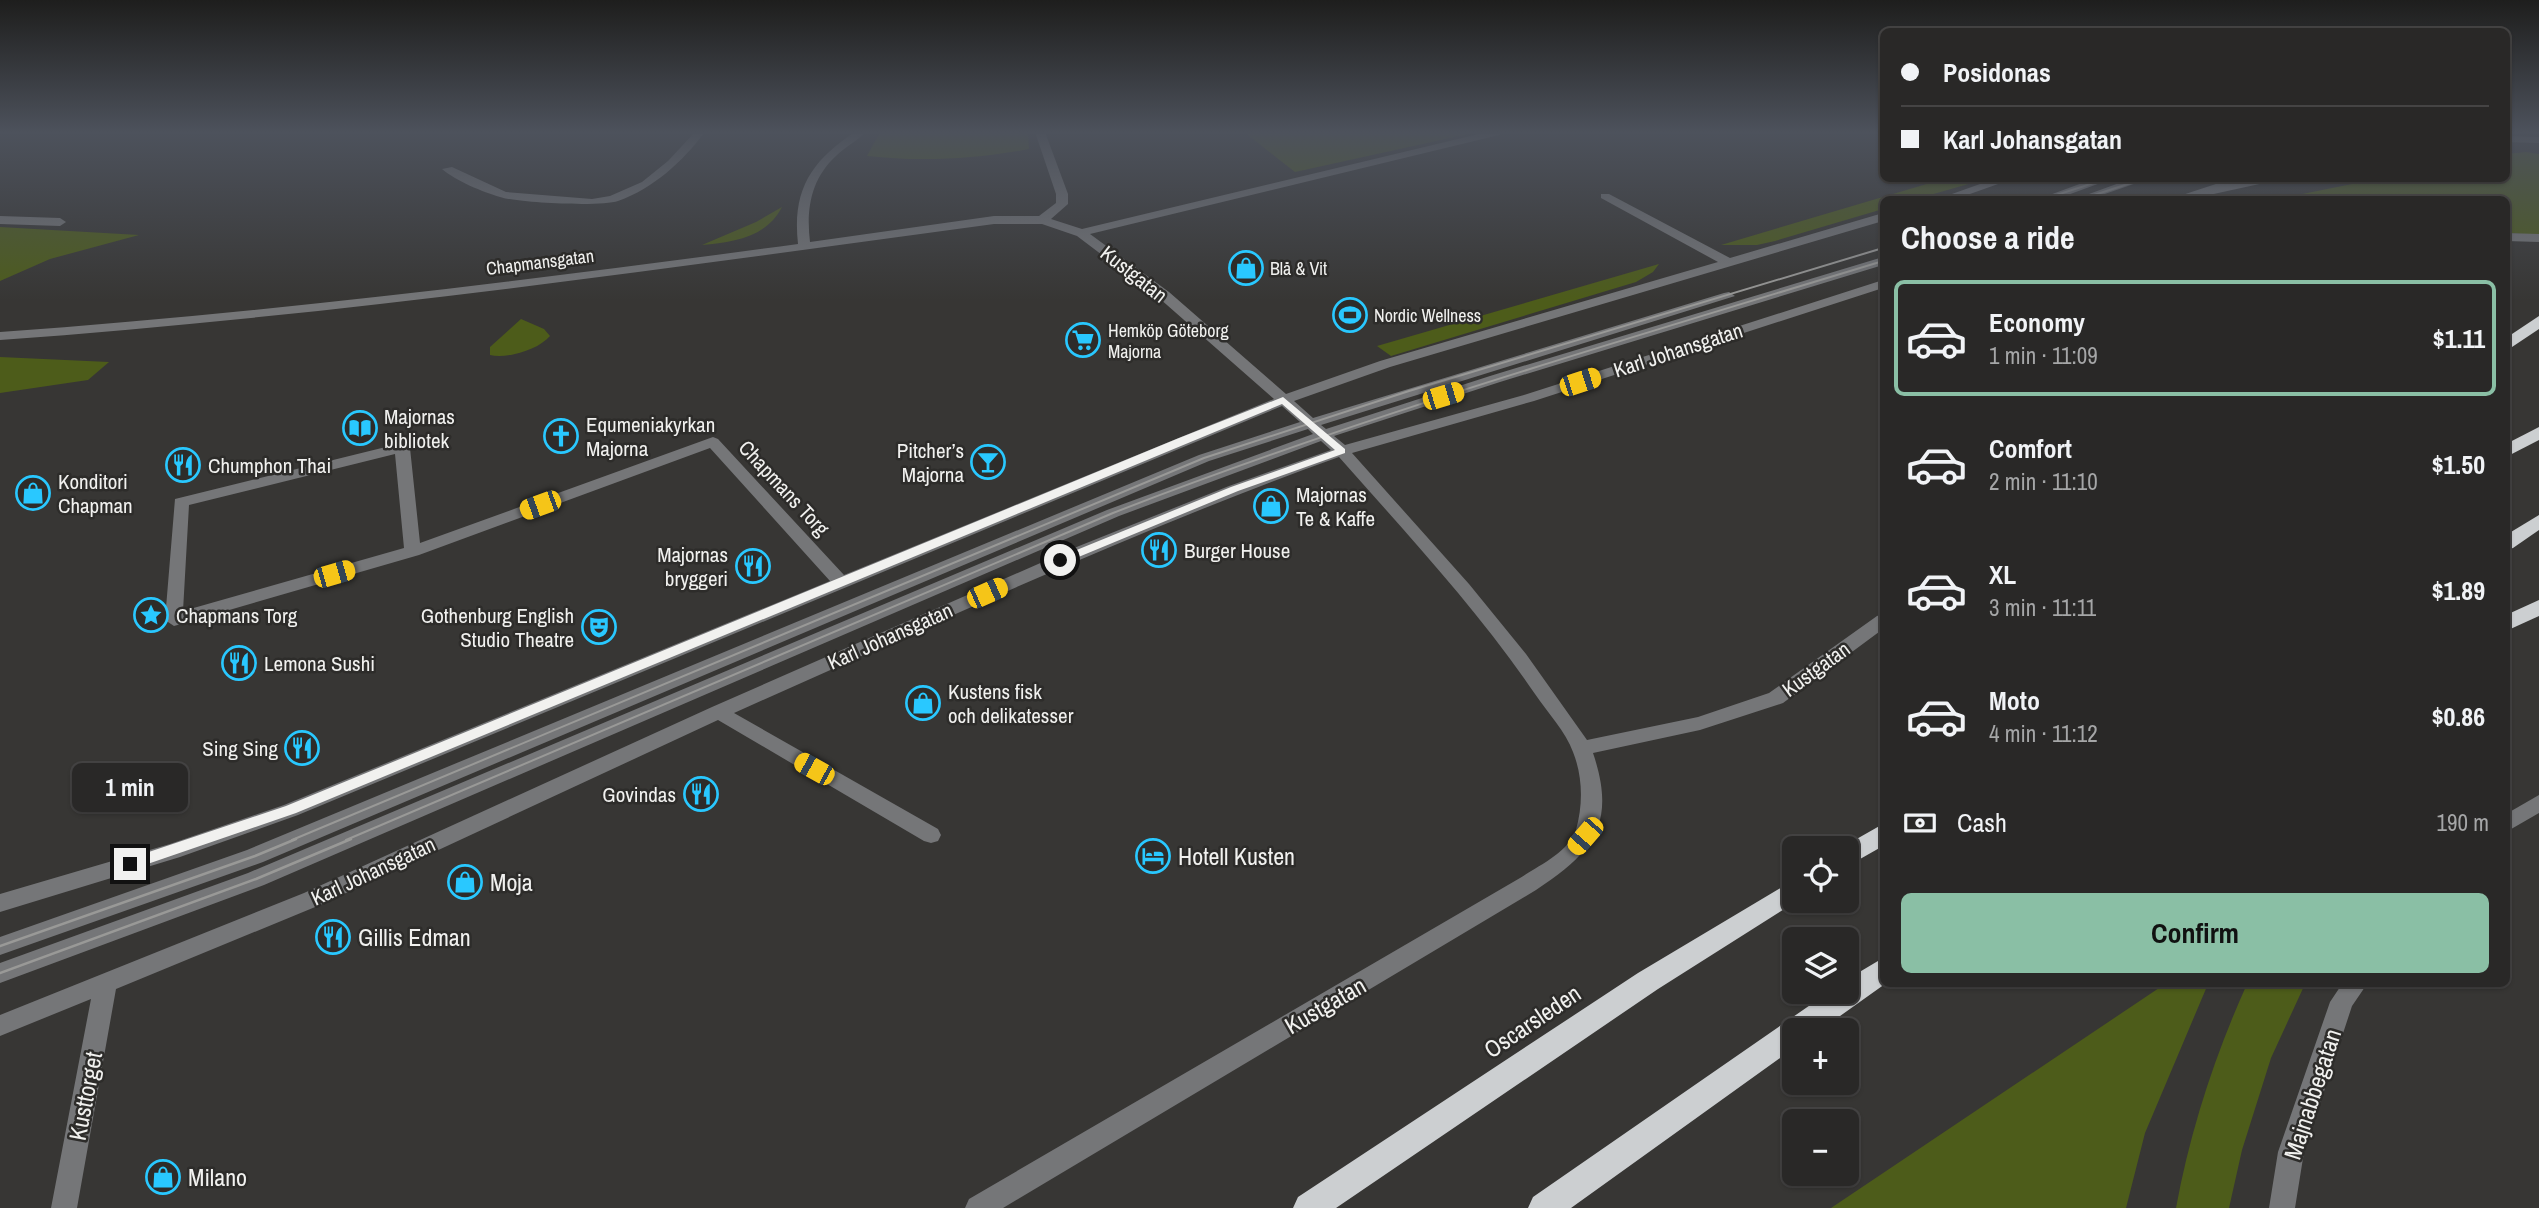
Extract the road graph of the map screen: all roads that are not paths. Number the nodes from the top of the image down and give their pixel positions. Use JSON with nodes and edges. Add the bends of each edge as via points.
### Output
{"nodes":[{"id":1,"x":490,"y":188,"type":"edge"},
{"id":2,"x":636,"y":188,"type":"edge"},
{"id":3,"x":806,"y":188,"type":"edge"},
{"id":4,"x":1060,"y":188,"type":"edge"},
{"id":5,"x":1266,"y":188,"type":"edge"},
{"id":6,"x":1977,"y":188,"type":"edge"},
{"id":7,"x":2077,"y":188,"type":"edge"},
{"id":8,"x":2114,"y":188,"type":"edge"},
{"id":9,"x":2237,"y":188,"type":"edge"},
{"id":10,"x":2208,"y":195,"type":"edge"},
{"id":11,"x":1605,"y":196,"type":"dead end"},
{"id":12,"x":1953,"y":196,"type":"edge"},
{"id":13,"x":2053,"y":196,"type":"edge"},
{"id":14,"x":2091,"y":196,"type":"edge"},
{"id":15,"x":2185,"y":196,"type":"edge"},
{"id":16,"x":1880,"y":218,"type":"edge"},
{"id":17,"x":0,"y":220,"type":"edge"},
{"id":18,"x":1042,"y":220,"type":"junction"},
{"id":19,"x":60,"y":222,"type":"dead end"},
{"id":20,"x":1081,"y":233,"type":"junction"},
{"id":21,"x":2510,"y":237,"type":"edge"},
{"id":22,"x":2539,"y":238,"type":"edge"},
{"id":23,"x":804,"y":247,"type":"junction"},
{"id":24,"x":1880,"y":249,"type":"edge"},
{"id":25,"x":1880,"y":262,"type":"edge"},
{"id":26,"x":1729,"y":263,"type":"junction"},
{"id":27,"x":1880,"y":285,"type":"edge"},
{"id":28,"x":2539,"y":321,"type":"edge"},
{"id":29,"x":0,"y":336,"type":"edge"},
{"id":30,"x":2510,"y":343,"type":"edge"},
{"id":31,"x":1283,"y":400,"type":"junction"},
{"id":32,"x":1318,"y":429,"type":"junction"},
{"id":33,"x":2539,"y":432,"type":"edge"},
{"id":34,"x":2510,"y":450,"type":"edge"},
{"id":35,"x":1342,"y":451,"type":"junction"},
{"id":36,"x":2539,"y":521,"type":"edge"},
{"id":37,"x":2510,"y":541,"type":"edge"},
{"id":38,"x":413,"y":551,"type":"junction"},
{"id":39,"x":841,"y":582,"type":"junction"},
{"id":40,"x":2539,"y":607,"type":"edge"},
{"id":41,"x":1880,"y":622,"type":"edge"},
{"id":42,"x":2510,"y":622,"type":"edge"},
{"id":43,"x":719,"y":712,"type":"junction"},
{"id":44,"x":1582,"y":748,"type":"junction"},
{"id":45,"x":2539,"y":803,"type":"edge"},
{"id":46,"x":2510,"y":821,"type":"edge"},
{"id":47,"x":931,"y":835,"type":"dead end"},
{"id":48,"x":1880,"y":836,"type":"edge"},
{"id":49,"x":1859,"y":849,"type":"edge"},
{"id":50,"x":1782,"y":897,"type":"edge"},
{"id":51,"x":0,"y":903,"type":"edge"},
{"id":52,"x":0,"y":946,"type":"edge"},
{"id":53,"x":1880,"y":972,"type":"edge"},
{"id":54,"x":0,"y":973,"type":"edge"},
{"id":55,"x":105,"y":985,"type":"junction"},
{"id":56,"x":2353,"y":987,"type":"edge"},
{"id":57,"x":1815,"y":1018,"type":"edge"},
{"id":58,"x":0,"y":1026,"type":"edge"},
{"id":59,"x":1782,"y":1041,"type":"edge"},
{"id":60,"x":64,"y":1208,"type":"edge"},
{"id":61,"x":978,"y":1208,"type":"edge"},
{"id":62,"x":1309,"y":1208,"type":"edge"},
{"id":63,"x":1544,"y":1208,"type":"edge"},
{"id":64,"x":2282,"y":1208,"type":"edge"}],
"edges":[{"from":1,"to":2,"type":"street","via":[[504,195],[593,202]]},
{"from":3,"to":23,"type":"street","via":[[801,228]]},
{"from":4,"to":18,"type":"street","via":[[1062,204]]},
{"from":5,"to":20,"type":"street"},
{"from":6,"to":12,"type":"street"},
{"from":7,"to":13,"type":"street"},
{"from":8,"to":14,"type":"street"},
{"from":9,"to":10,"type":"street"},
{"from":10,"to":15,"type":"street"},
{"from":11,"to":26,"type":"street"},
{"from":16,"to":26,"type":"street"},
{"from":17,"to":19,"type":"street"},
{"from":18,"to":20,"type":"street","name":"Chapmansgatan"},
{"from":18,"to":23,"type":"street","name":"Chapmansgatan","via":[[995,220]]},
{"from":20,"to":31,"type":"street","name":"Kustgatan","via":[[1139,275]]},
{"from":21,"to":22,"type":"street"},
{"from":23,"to":29,"type":"street","name":"Chapmansgatan","via":[[333,308]]},
{"from":24,"to":32,"type":"street","via":[[1409,391]]},
{"from":25,"to":32,"type":"street"},
{"from":26,"to":31,"type":"street","via":[[1385,364]]},
{"from":27,"to":35,"type":"street","name":"Karl Johansgatan","via":[[1529,398]]},
{"from":28,"to":30,"type":"highway"},
{"from":31,"to":32,"type":"street","name":"Kustgatan"},
{"from":31,"to":39,"type":"street"},
{"from":32,"to":35,"type":"street","name":"Kustgatan"},
{"from":32,"to":52,"type":"street","via":[[1204,458],[255,856]]},
{"from":32,"to":54,"type":"street","via":[[256,879]]},
{"from":33,"to":34,"type":"highway"},
{"from":35,"to":43,"type":"street","name":"Karl Johansgatan","via":[[1085,550]]},
{"from":35,"to":44,"type":"street","name":"Kustgatan","via":[[1464,588],[1520,658]]},
{"from":36,"to":37,"type":"highway"},
{"from":38,"to":38,"type":"street","name":"Chapmans Torg","via":[[280,589],[174,620],[181,502],[402,447]]},
{"from":38,"to":39,"type":"street","name":"Chapmans Torg","via":[[713,442]]},
{"from":39,"to":51,"type":"street","via":[[291,810]]},
{"from":40,"to":42,"type":"highway"},
{"from":41,"to":44,"type":"street","name":"Kustgatan","via":[[1776,698],[1700,723]]},
{"from":43,"to":47,"type":"street"},
{"from":43,"to":55,"type":"street","name":"Karl Johansgatan","via":[[312,899]]},
{"from":44,"to":61,"type":"street","name":"Kustgatan","via":[[1592,797],[1585,836],[1564,860],[1450,932]]},
{"from":45,"to":46,"type":"street"},
{"from":48,"to":49,"type":"highway"},
{"from":50,"to":62,"type":"highway","name":"Oscarsleden","via":[[1648,981]]},
{"from":53,"to":57,"type":"highway"},
{"from":55,"to":58,"type":"street","name":"Karl Johansgatan"},
{"from":55,"to":60,"type":"street","name":"Kusttorget"},
{"from":56,"to":64,"type":"street","name":"Majnabbegatan","via":[[2342,1002],[2291,1152]]},
{"from":59,"to":63,"type":"highway"}]}
